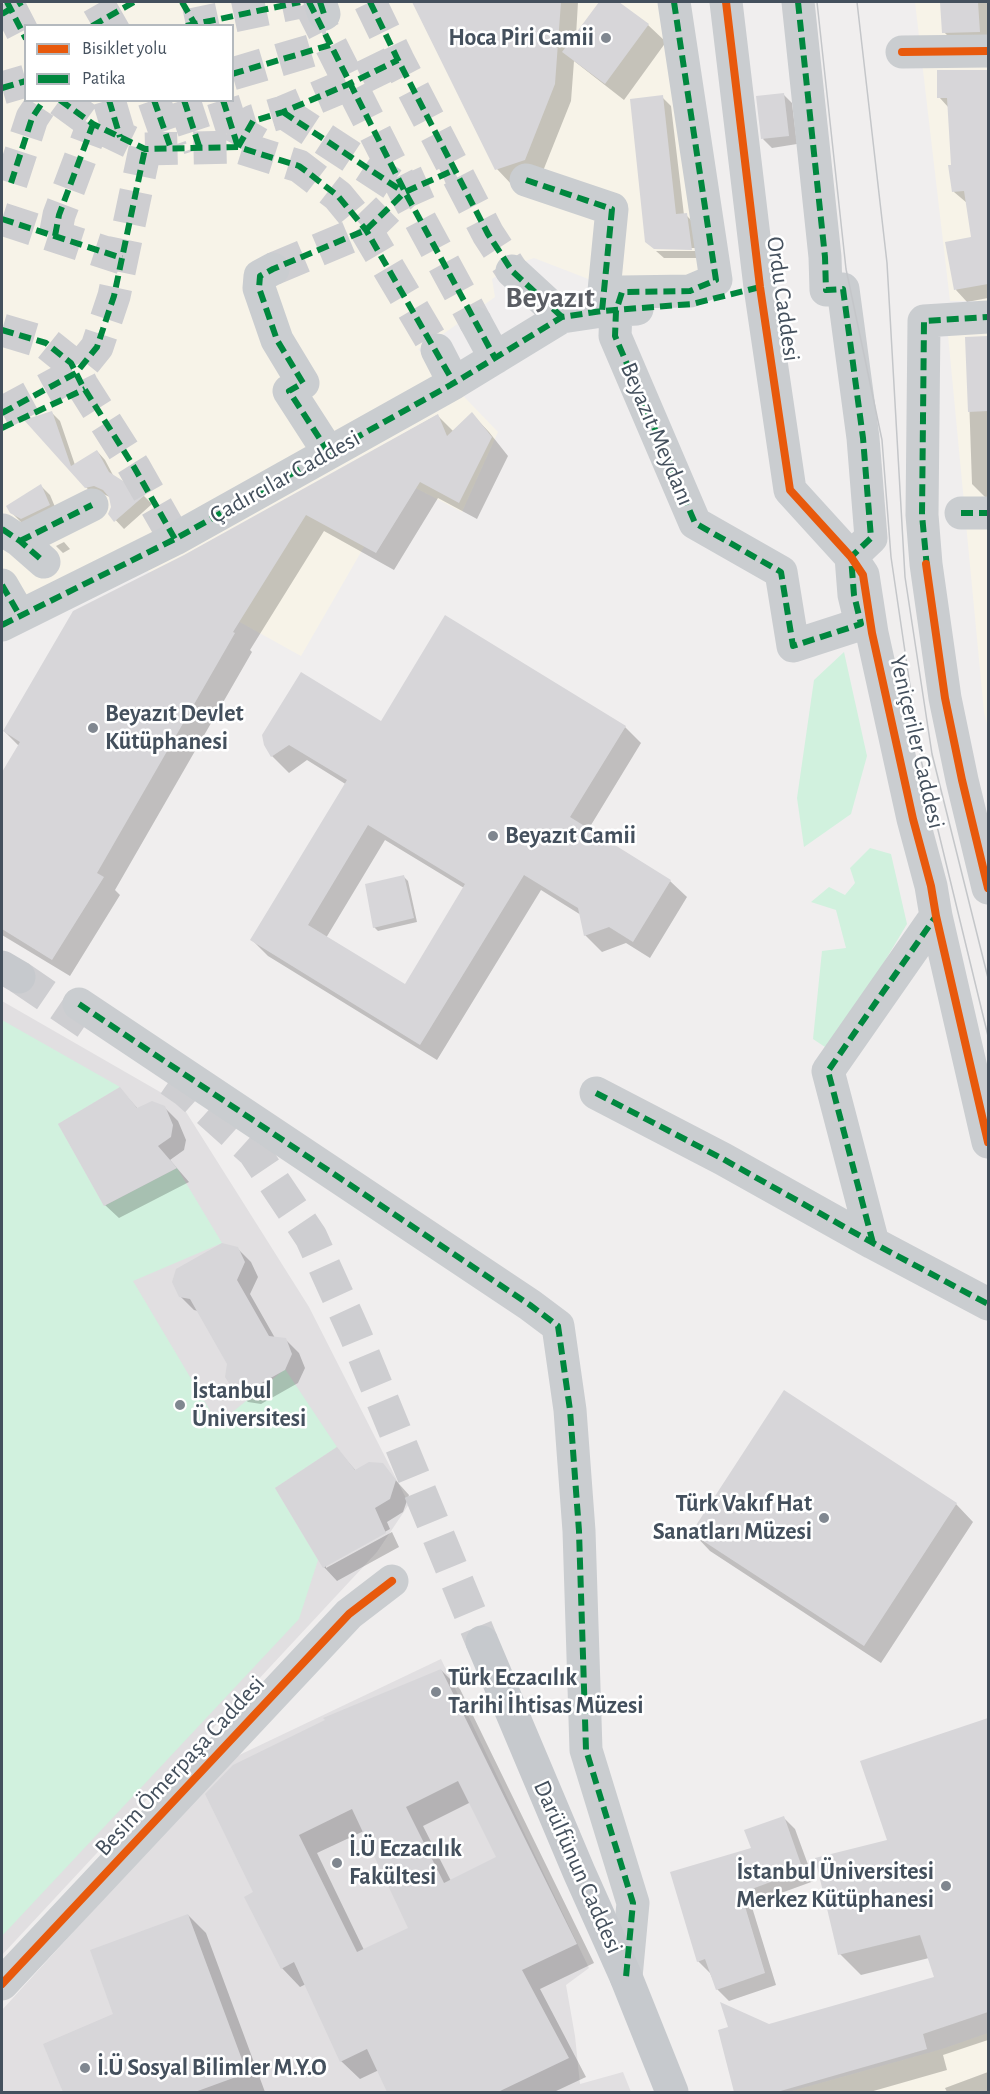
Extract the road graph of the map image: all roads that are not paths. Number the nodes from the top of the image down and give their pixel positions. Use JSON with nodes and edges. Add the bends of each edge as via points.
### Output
{"nodes":[{"id":1,"x":674,"y":2,"type":"edge"},
{"id":2,"x":726,"y":2,"type":"edge"},
{"id":3,"x":798,"y":2,"type":"edge"},
{"id":4,"x":988,"y":51,"type":"edge"},
{"id":5,"x":902,"y":52,"type":"dead end"},
{"id":6,"x":526,"y":180,"type":"dead end"},
{"id":7,"x":273,"y":269,"type":"tunnel mouth"},
{"id":8,"x":512,"y":272,"type":"tunnel mouth"},
{"id":9,"x":760,"y":287,"type":"junction"},
{"id":10,"x":609,"y":311,"type":"junction"},
{"id":11,"x":562,"y":317,"type":"junction"},
{"id":12,"x":988,"y":317,"type":"edge"},
{"id":13,"x":476,"y":323,"type":"tunnel mouth"},
{"id":14,"x":437,"y":350,"type":"tunnel mouth"},
{"id":15,"x":495,"y":358,"type":"junction"},
{"id":16,"x":454,"y":383,"type":"junction"},
{"id":17,"x":329,"y":453,"type":"junction"},
{"id":18,"x":92,"y":505,"type":"dead end"},
{"id":19,"x":11,"y":535,"type":"edge"},
{"id":20,"x":44,"y":562,"type":"dead end"},
{"id":21,"x":857,"y":566,"type":"junction"},
{"id":22,"x":2,"y":585,"type":"edge"},
{"id":23,"x":11,"y":620,"type":"edge"},
{"id":24,"x":988,"y":888,"type":"edge"},
{"id":25,"x":936,"y":916,"type":"junction"},
{"id":26,"x":79,"y":1004,"type":"tunnel mouth"},
{"id":27,"x":596,"y":1093,"type":"dead end"},
{"id":28,"x":988,"y":1142,"type":"edge"},
{"id":29,"x":873,"y":1243,"type":"junction"},
{"id":30,"x":988,"y":1304,"type":"edge"},
{"id":31,"x":392,"y":1581,"type":"dead end"},
{"id":32,"x":482,"y":1642,"type":"tunnel mouth"},
{"id":33,"x":626,"y":1977,"type":"junction"},
{"id":34,"x":2,"y":1984,"type":"edge"},
{"id":35,"x":672,"y":2092,"type":"edge"}],
"edges":[{"from":1,"to":10,"type":"street","via":[[716,280],[690,291],[622,292]]},
{"from":2,"to":9,"type":"street","name":"Ordu Caddesi"},
{"from":3,"to":21,"type":"street","via":[[826,290],[843,289],[863,438],[871,538]]},
{"from":4,"to":5,"type":"street"},
{"from":6,"to":10,"type":"street","via":[[612,209]]},
{"from":7,"to":17,"type":"street","via":[[260,276],[259,288],[277,340],[303,384],[289,391]]},
{"from":8,"to":11,"type":"street"},
{"from":9,"to":10,"type":"street","via":[[692,304]]},
{"from":9,"to":21,"type":"street","name":"Ordu Caddesi","via":[[790,490]]},
{"from":10,"to":11,"type":"street"},
{"from":10,"to":21,"type":"street","name":"Beyazıt Meydanı","via":[[615,336],[695,523],[781,572],[793,646],[861,624],[854,595]]},
{"from":11,"to":15,"type":"street","name":"Çadırcılar Caddesi"},
{"from":12,"to":24,"type":"street","via":[[924,321],[922,515],[945,698]]},
{"from":13,"to":15,"type":"street"},
{"from":14,"to":16,"type":"street"},
{"from":15,"to":16,"type":"street","name":"Çadırcılar Caddesi"},
{"from":16,"to":17,"type":"street","name":"Çadırcılar Caddesi"},
{"from":17,"to":23,"type":"street","name":"Çadırcılar Caddesi","via":[[175,539]]},
{"from":18,"to":19,"type":"street"},
{"from":19,"to":20,"type":"street"},
{"from":21,"to":25,"type":"street","name":"Yeniçeriler Caddesi"},
{"from":22,"to":23,"type":"street"},
{"from":25,"to":28,"type":"street"},
{"from":25,"to":29,"type":"street","via":[[828,1071]]},
{"from":26,"to":33,"type":"street","via":[[558,1326],[570,1410],[579,1531],[586,1750],[633,1903]]},
{"from":27,"to":29,"type":"street"},
{"from":29,"to":30,"type":"street"},
{"from":31,"to":34,"type":"street","name":"Besim Ömerpaşa Caddesi","via":[[349,1614]]},
{"from":32,"to":33,"type":"main road","name":"Darülfünun Caddesi"},
{"from":33,"to":35,"type":"main road","name":"Darülfünun Caddesi"}]}
